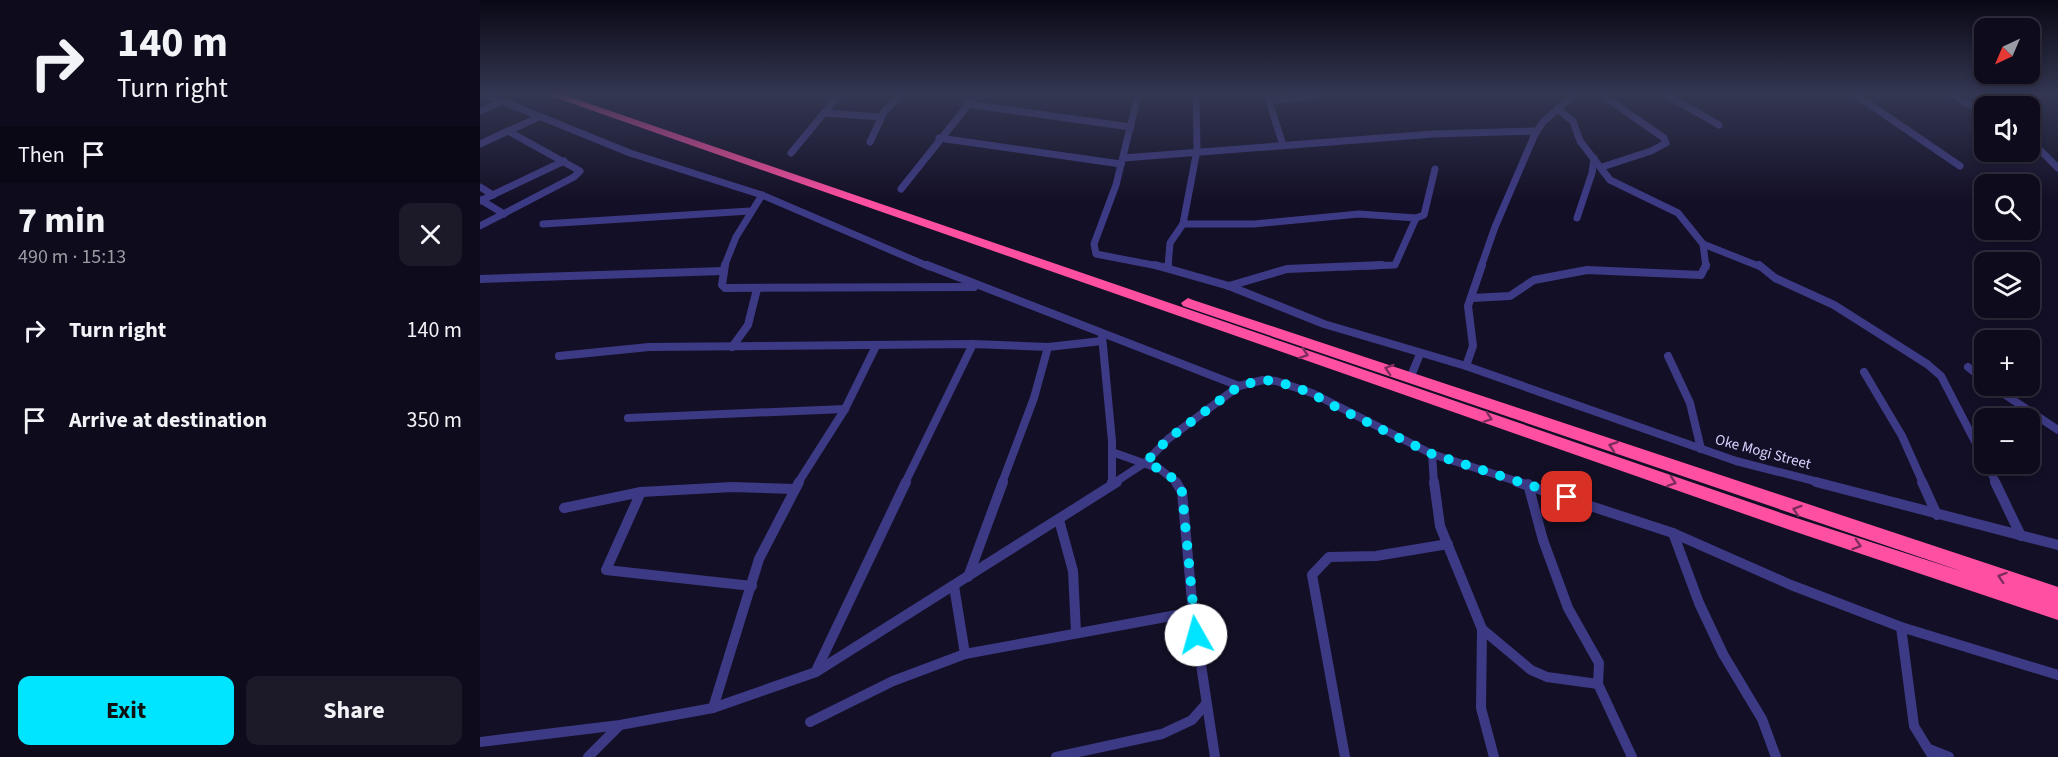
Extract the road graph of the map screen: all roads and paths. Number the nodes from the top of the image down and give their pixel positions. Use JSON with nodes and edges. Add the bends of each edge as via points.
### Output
{"nodes":[{"id":1,"x":574,"y":130,"type":"edge"},
{"id":2,"x":656,"y":130,"type":"edge"},
{"id":3,"x":679,"y":130,"type":"edge"},
{"id":4,"x":810,"y":130,"type":"edge"},
{"id":5,"x":875,"y":130,"type":"edge"},
{"id":6,"x":945,"y":130,"type":"edge"},
{"id":7,"x":1130,"y":130,"type":"edge"},
{"id":8,"x":1197,"y":130,"type":"edge"},
{"id":9,"x":1278,"y":130,"type":"edge"},
{"id":10,"x":1576,"y":130,"type":"edge"},
{"id":11,"x":1653,"y":130,"type":"edge"},
{"id":12,"x":1906,"y":130,"type":"edge"},
{"id":13,"x":508,"y":131,"type":"joint"},
{"id":14,"x":1537,"y":131,"type":"joint"},
{"id":15,"x":939,"y":138,"type":"junction"},
{"id":16,"x":870,"y":142,"type":"dead end"},
{"id":17,"x":480,"y":144,"type":"edge"},
{"id":18,"x":1283,"y":145,"type":"junction"},
{"id":19,"x":2040,"y":150,"type":"edge"},
{"id":20,"x":791,"y":153,"type":"dead end"},
{"id":21,"x":1194,"y":156,"type":"junction"},
{"id":22,"x":1594,"y":158,"type":"junction"},
{"id":23,"x":1122,"y":160,"type":"junction"},
{"id":24,"x":564,"y":161,"type":"junction"},
{"id":25,"x":1960,"y":166,"type":"dead end"},
{"id":26,"x":1602,"y":167,"type":"junction"},
{"id":27,"x":2058,"y":168,"type":"edge"},
{"id":28,"x":1435,"y":169,"type":"dead end"},
{"id":29,"x":480,"y":187,"type":"edge"},
{"id":30,"x":901,"y":189,"type":"dead end"},
{"id":31,"x":493,"y":195,"type":"junction"},
{"id":32,"x":762,"y":195,"type":"junction"},
{"id":33,"x":481,"y":201,"type":"edge"},
{"id":34,"x":750,"y":211,"type":"junction"},
{"id":35,"x":504,"y":214,"type":"junction"},
{"id":36,"x":1416,"y":218,"type":"junction"},
{"id":37,"x":1577,"y":218,"type":"dead end"},
{"id":38,"x":543,"y":224,"type":"dead end"},
{"id":39,"x":1183,"y":224,"type":"junction"},
{"id":40,"x":480,"y":226,"type":"edge"},
{"id":41,"x":1703,"y":244,"type":"junction"},
{"id":42,"x":1168,"y":268,"type":"junction"},
{"id":43,"x":723,"y":271,"type":"junction"},
{"id":44,"x":480,"y":279,"type":"edge"},
{"id":45,"x":1229,"y":286,"type":"junction"},
{"id":46,"x":977,"y":287,"type":"junction"},
{"id":47,"x":757,"y":289,"type":"junction"},
{"id":48,"x":1472,"y":297,"type":"junction"},
{"id":49,"x":1102,"y":338,"type":"junction"},
{"id":50,"x":973,"y":344,"type":"junction"},
{"id":51,"x":876,"y":346,"type":"junction"},
{"id":52,"x":732,"y":347,"type":"junction"},
{"id":53,"x":1048,"y":347,"type":"junction"},
{"id":54,"x":1420,"y":354,"type":"junction"},
{"id":55,"x":560,"y":356,"type":"dead end"},
{"id":56,"x":1668,"y":356,"type":"dead end"},
{"id":57,"x":1466,"y":366,"type":"junction"},
{"id":58,"x":1968,"y":367,"type":"dead end"},
{"id":59,"x":1864,"y":372,"type":"dead end"},
{"id":60,"x":1974,"y":372,"type":"edge"},
{"id":61,"x":1411,"y":376,"type":"junction"},
{"id":62,"x":1239,"y":386,"type":"junction"},
{"id":63,"x":2007,"y":396,"type":"edge"},
{"id":64,"x":845,"y":410,"type":"junction"},
{"id":65,"x":628,"y":418,"type":"dead end"},
{"id":66,"x":2058,"y":430,"type":"edge"},
{"id":67,"x":1974,"y":440,"type":"edge"},
{"id":68,"x":1701,"y":449,"type":"junction"},
{"id":69,"x":1112,"y":452,"type":"junction"},
{"id":70,"x":1432,"y":454,"type":"junction"},
{"id":71,"x":1146,"y":462,"type":"junction"},
{"id":72,"x":1992,"y":474,"type":"edge"},
{"id":73,"x":1528,"y":484,"type":"junction"},
{"id":74,"x":1112,"y":485,"type":"junction"},
{"id":75,"x":795,"y":489,"type":"junction"},
{"id":76,"x":640,"y":492,"type":"junction"},
{"id":77,"x":564,"y":508,"type":"dead end"},
{"id":78,"x":1937,"y":515,"type":"junction"},
{"id":79,"x":1059,"y":520,"type":"junction"},
{"id":80,"x":1673,"y":533,"type":"junction"},
{"id":81,"x":2021,"y":536,"type":"junction"},
{"id":82,"x":1448,"y":544,"type":"junction"},
{"id":83,"x":2058,"y":545,"type":"edge"},
{"id":84,"x":968,"y":578,"type":"junction"},
{"id":85,"x":752,"y":586,"type":"junction"},
{"id":86,"x":954,"y":586,"type":"junction"},
{"id":87,"x":2058,"y":595,"type":"edge"},
{"id":88,"x":2058,"y":611,"type":"edge"},
{"id":89,"x":1193,"y":612,"type":"junction"},
{"id":90,"x":1900,"y":627,"type":"junction"},
{"id":91,"x":1482,"y":628,"type":"junction"},
{"id":92,"x":1076,"y":632,"type":"junction"},
{"id":93,"x":965,"y":654,"type":"junction"},
{"id":94,"x":816,"y":672,"type":"junction"},
{"id":95,"x":2058,"y":675,"type":"edge"},
{"id":96,"x":1598,"y":684,"type":"junction"},
{"id":97,"x":1205,"y":705,"type":"junction"},
{"id":98,"x":713,"y":708,"type":"junction"},
{"id":99,"x":810,"y":722,"type":"dead end"},
{"id":100,"x":620,"y":725,"type":"junction"},
{"id":101,"x":480,"y":742,"type":"edge"},
{"id":102,"x":1931,"y":753,"type":"edge"},
{"id":103,"x":588,"y":757,"type":"edge"},
{"id":104,"x":1056,"y":757,"type":"edge"},
{"id":105,"x":1215,"y":757,"type":"edge"},
{"id":106,"x":1345,"y":757,"type":"edge"},
{"id":107,"x":1494,"y":757,"type":"edge"},
{"id":108,"x":1632,"y":757,"type":"edge"},
{"id":109,"x":1776,"y":757,"type":"edge"},
{"id":110,"x":1949,"y":757,"type":"edge"}],
"edges":[{"from":1,"to":32,"type":"street","via":[[630,153]]},
{"from":2,"to":88,"type":"highway","one_way":true,"via":[[1790,523]]},
{"from":61,"to":3,"type":"highway","one_way":true},
{"from":4,"to":20,"type":"street"},
{"from":5,"to":16,"type":"street"},
{"from":6,"to":15,"type":"street"},
{"from":7,"to":23,"type":"street"},
{"from":8,"to":21,"type":"street"},
{"from":9,"to":18,"type":"street"},
{"from":10,"to":22,"type":"street"},
{"from":11,"to":26,"type":"street","via":[[1666,143]]},
{"from":12,"to":25,"type":"street"},
{"from":13,"to":17,"type":"street"},
{"from":13,"to":24,"type":"street"},
{"from":14,"to":18,"type":"street","via":[[1482,131]]},
{"from":14,"to":48,"type":"street","via":[[1496,227]]},
{"from":15,"to":23,"type":"street"},
{"from":15,"to":30,"type":"street"},
{"from":18,"to":21,"type":"street"},
{"from":19,"to":27,"type":"street"},
{"from":21,"to":23,"type":"street"},
{"from":21,"to":39,"type":"street"},
{"from":22,"to":26,"type":"street"},
{"from":22,"to":37,"type":"street"},
{"from":23,"to":42,"type":"street","name":"Oke Mogi Street","via":[[1094,244],[1096,254]]},
{"from":24,"to":31,"type":"street"},
{"from":24,"to":35,"type":"street","via":[[579,174]]},
{"from":26,"to":41,"type":"street","via":[[1614,183],[1678,213]]},
{"from":28,"to":36,"type":"street","via":[[1425,215]]},
{"from":29,"to":31,"type":"street"},
{"from":31,"to":33,"type":"street"},
{"from":32,"to":34,"type":"street"},
{"from":32,"to":46,"type":"street"},
{"from":33,"to":35,"type":"street"},
{"from":34,"to":38,"type":"street"},
{"from":34,"to":43,"type":"street","via":[[739,228]]},
{"from":35,"to":40,"type":"street"},
{"from":36,"to":39,"type":"street","via":[[1359,214],[1254,224]]},
{"from":36,"to":45,"type":"street","via":[[1395,265],[1287,269]]},
{"from":39,"to":42,"type":"street","via":[[1170,243]]},
{"from":41,"to":48,"type":"street","via":[[1706,269],[1701,274],[1587,270],[1534,280],[1510,296]]},
{"from":41,"to":67,"type":"street","via":[[1760,266],[1775,278],[1834,305],[1927,364],[1941,376]]},
{"from":42,"to":45,"type":"street","name":"Oke Mogi Street"},
{"from":43,"to":44,"type":"street"},
{"from":43,"to":47,"type":"street","via":[[725,288]]},
{"from":45,"to":54,"type":"street","name":"Oke Mogi Street","via":[[1324,324]]},
{"from":46,"to":47,"type":"street"},
{"from":46,"to":49,"type":"street"},
{"from":47,"to":52,"type":"street","via":[[748,325]]},
{"from":48,"to":57,"type":"street","via":[[1467,313],[1475,344]]},
{"from":49,"to":53,"type":"street"},
{"from":49,"to":62,"type":"street"},
{"from":49,"to":69,"type":"street"},
{"from":50,"to":51,"type":"street"},
{"from":50,"to":53,"type":"street"},
{"from":50,"to":94,"type":"street","via":[[862,567]]},
{"from":51,"to":52,"type":"street"},
{"from":51,"to":64,"type":"street"},
{"from":52,"to":55,"type":"street","via":[[649,346]]},
{"from":53,"to":84,"type":"street","via":[[1034,398]]},
{"from":54,"to":57,"type":"street","name":"Oke Mogi Street"},
{"from":54,"to":61,"type":"street"},
{"from":56,"to":68,"type":"street","via":[[1690,403]]},
{"from":57,"to":68,"type":"street","name":"Oke Mogi Street"},
{"from":58,"to":60,"type":"street"},
{"from":59,"to":78,"type":"street","via":[[1902,436]]},
{"from":87,"to":61,"type":"highway","one_way":true,"via":[[1784,506]]},
{"from":62,"to":70,"type":"street","via":[[1263,380],[1312,393]]},
{"from":62,"to":71,"type":"street","via":[[1168,439]]},
{"from":63,"to":66,"type":"street"},
{"from":64,"to":65,"type":"street"},
{"from":64,"to":75,"type":"street"},
{"from":68,"to":78,"type":"street","name":"Oke Mogi Street"},
{"from":69,"to":71,"type":"street"},
{"from":69,"to":74,"type":"street"},
{"from":70,"to":73,"type":"street"},
{"from":70,"to":82,"type":"street","via":[[1440,526]]},
{"from":71,"to":74,"type":"street"},
{"from":71,"to":89,"type":"street","via":[[1171,476],[1182,492]]},
{"from":72,"to":81,"type":"street"},
{"from":73,"to":80,"type":"street"},
{"from":73,"to":96,"type":"street","via":[[1568,608],[1599,663]]},
{"from":74,"to":79,"type":"street"},
{"from":75,"to":76,"type":"street","via":[[732,487]]},
{"from":75,"to":85,"type":"street","via":[[759,559]]},
{"from":76,"to":77,"type":"street"},
{"from":76,"to":85,"type":"street","via":[[606,570]]},
{"from":78,"to":81,"type":"street","name":"Oke Mogi Street"},
{"from":79,"to":84,"type":"street"},
{"from":79,"to":92,"type":"street","via":[[1073,571]]},
{"from":80,"to":90,"type":"street"},
{"from":80,"to":109,"type":"street","via":[[1699,603],[1723,654],[1762,719]]},
{"from":81,"to":83,"type":"street","name":"Oke Mogi Street"},
{"from":82,"to":91,"type":"street"},
{"from":82,"to":106,"type":"street","via":[[1376,556],[1329,557],[1312,575]]},
{"from":84,"to":86,"type":"street"},
{"from":85,"to":98,"type":"street"},
{"from":86,"to":93,"type":"street"},
{"from":86,"to":94,"type":"street"},
{"from":89,"to":92,"type":"street"},
{"from":89,"to":97,"type":"street"},
{"from":90,"to":95,"type":"street"},
{"from":90,"to":102,"type":"street","via":[[1914,726]]},
{"from":91,"to":96,"type":"street","via":[[1531,670],[1547,677]]},
{"from":91,"to":107,"type":"street","via":[[1478,701]]},
{"from":92,"to":93,"type":"street"},
{"from":93,"to":99,"type":"street","via":[[893,681]]},
{"from":94,"to":98,"type":"street"},
{"from":96,"to":108,"type":"street"},
{"from":97,"to":104,"type":"street","via":[[1192,720],[1162,734]]},
{"from":97,"to":105,"type":"street"},
{"from":98,"to":100,"type":"street"},
{"from":100,"to":101,"type":"street"},
{"from":100,"to":103,"type":"street"},
{"from":102,"to":110,"type":"street"}]}
